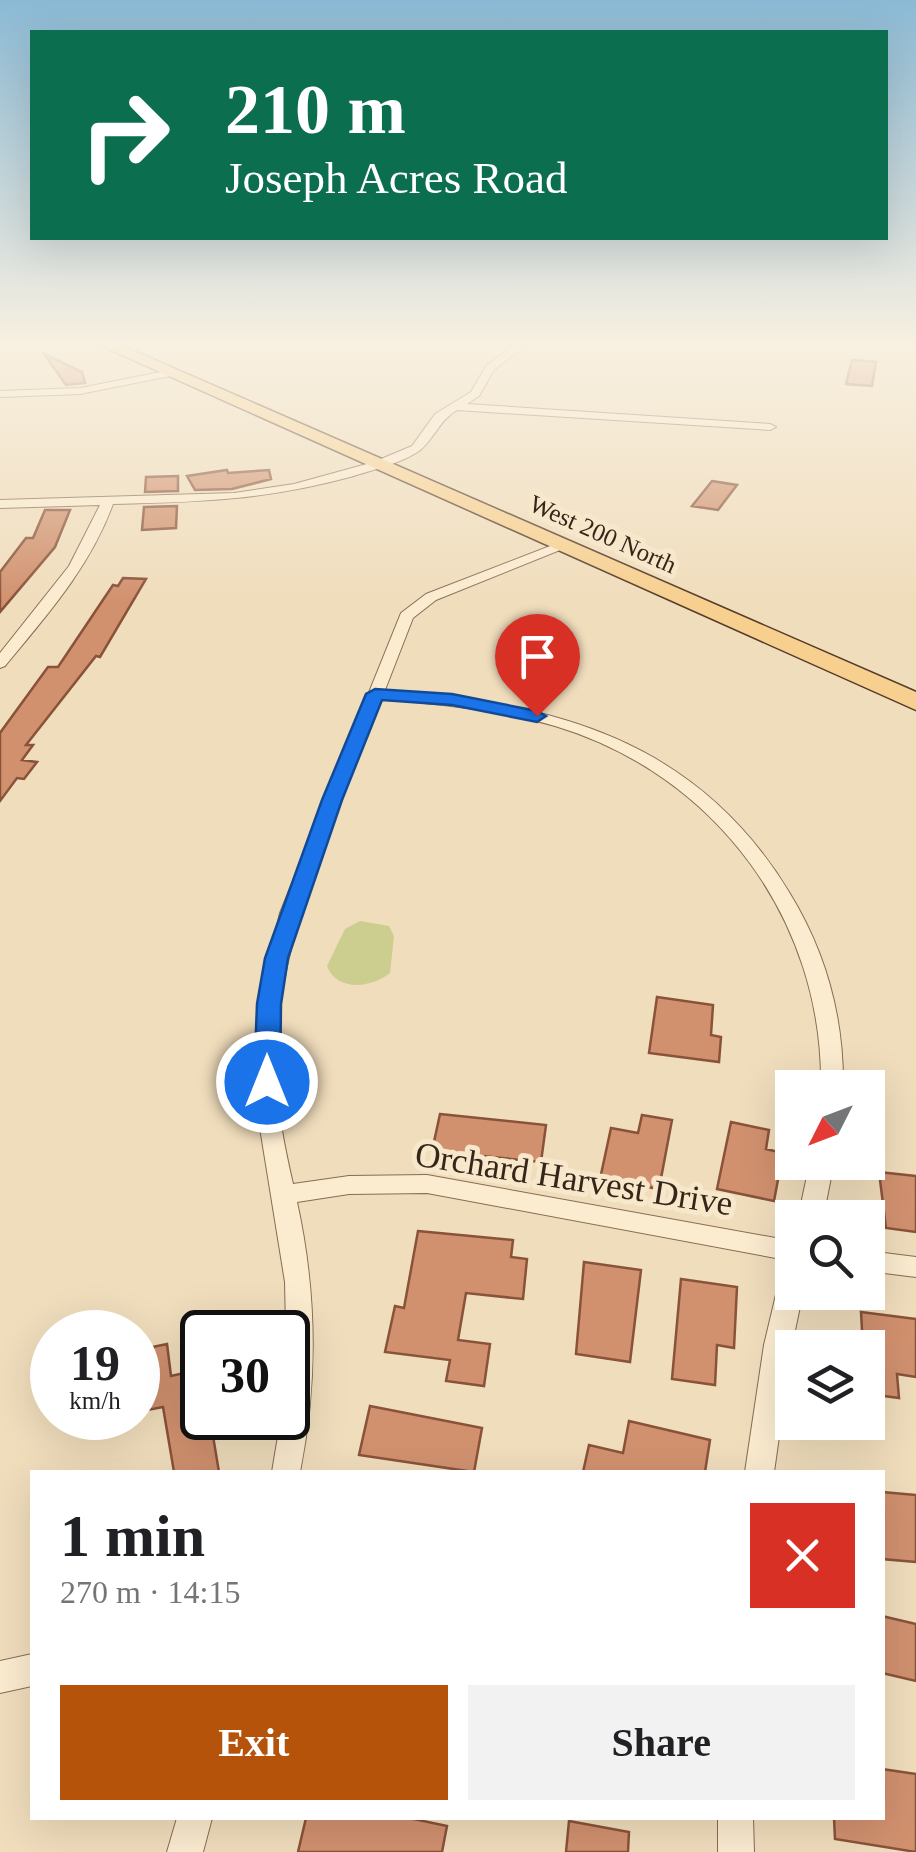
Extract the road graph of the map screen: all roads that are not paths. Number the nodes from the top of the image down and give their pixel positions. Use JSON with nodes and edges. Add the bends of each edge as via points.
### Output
{"nodes":[{"id":1,"x":299,"y":429,"type":"edge"},
{"id":2,"x":430,"y":429,"type":"edge"},
{"id":3,"x":378,"y":464,"type":"junction"},
{"id":4,"x":108,"y":501,"type":"junction"},
{"id":5,"x":0,"y":504,"type":"edge"},
{"id":6,"x":563,"y":546,"type":"junction"},
{"id":7,"x":0,"y":663,"type":"edge"},
{"id":8,"x":375,"y":694,"type":"junction"},
{"id":9,"x":916,"y":702,"type":"edge"},
{"id":10,"x":830,"y":1070,"type":"edge"},
{"id":11,"x":284,"y":1194,"type":"junction"},
{"id":12,"x":775,"y":1248,"type":"edge"},
{"id":13,"x":885,"y":1264,"type":"edge"},
{"id":14,"x":916,"y":1267,"type":"edge"},
{"id":15,"x":786,"y":1310,"type":"edge"},
{"id":16,"x":286,"y":1470,"type":"edge"},
{"id":17,"x":758,"y":1470,"type":"edge"},
{"id":18,"x":30,"y":1670,"type":"edge"},
{"id":19,"x":0,"y":1676,"type":"edge"},
{"id":20,"x":194,"y":1820,"type":"edge"},
{"id":21,"x":736,"y":1820,"type":"edge"},
{"id":22,"x":185,"y":1852,"type":"edge"},
{"id":23,"x":736,"y":1852,"type":"edge"}],
"edges":[{"from":1,"to":3,"type":"main road","name":"West 200 North"},
{"from":2,"to":3,"type":"street","via":[[416,449]]},
{"from":3,"to":4,"type":"street","via":[[266,493]]},
{"from":3,"to":6,"type":"main road","name":"West 200 North"},
{"from":4,"to":5,"type":"street"},
{"from":4,"to":7,"type":"street","via":[[80,563]]},
{"from":6,"to":8,"type":"street","via":[[416,606],[400,626]]},
{"from":6,"to":9,"type":"main road","name":"West 200 North"},
{"from":8,"to":10,"type":"street","via":[[494,707],[581,730],[655,763],[724,814],[756,849],[802,931],[823,996]]},
{"from":8,"to":11,"type":"street","via":[[276,958],[266,1049],[268,1114]]},
{"from":11,"to":12,"type":"street","name":"Orchard Harvest Drive","via":[[428,1184]]},
{"from":11,"to":16,"type":"street","via":[[298,1282],[299,1352]]},
{"from":13,"to":14,"type":"street"},
{"from":15,"to":17,"type":"street"},
{"from":18,"to":19,"type":"street"},
{"from":20,"to":22,"type":"street"},
{"from":21,"to":23,"type":"street"}]}
